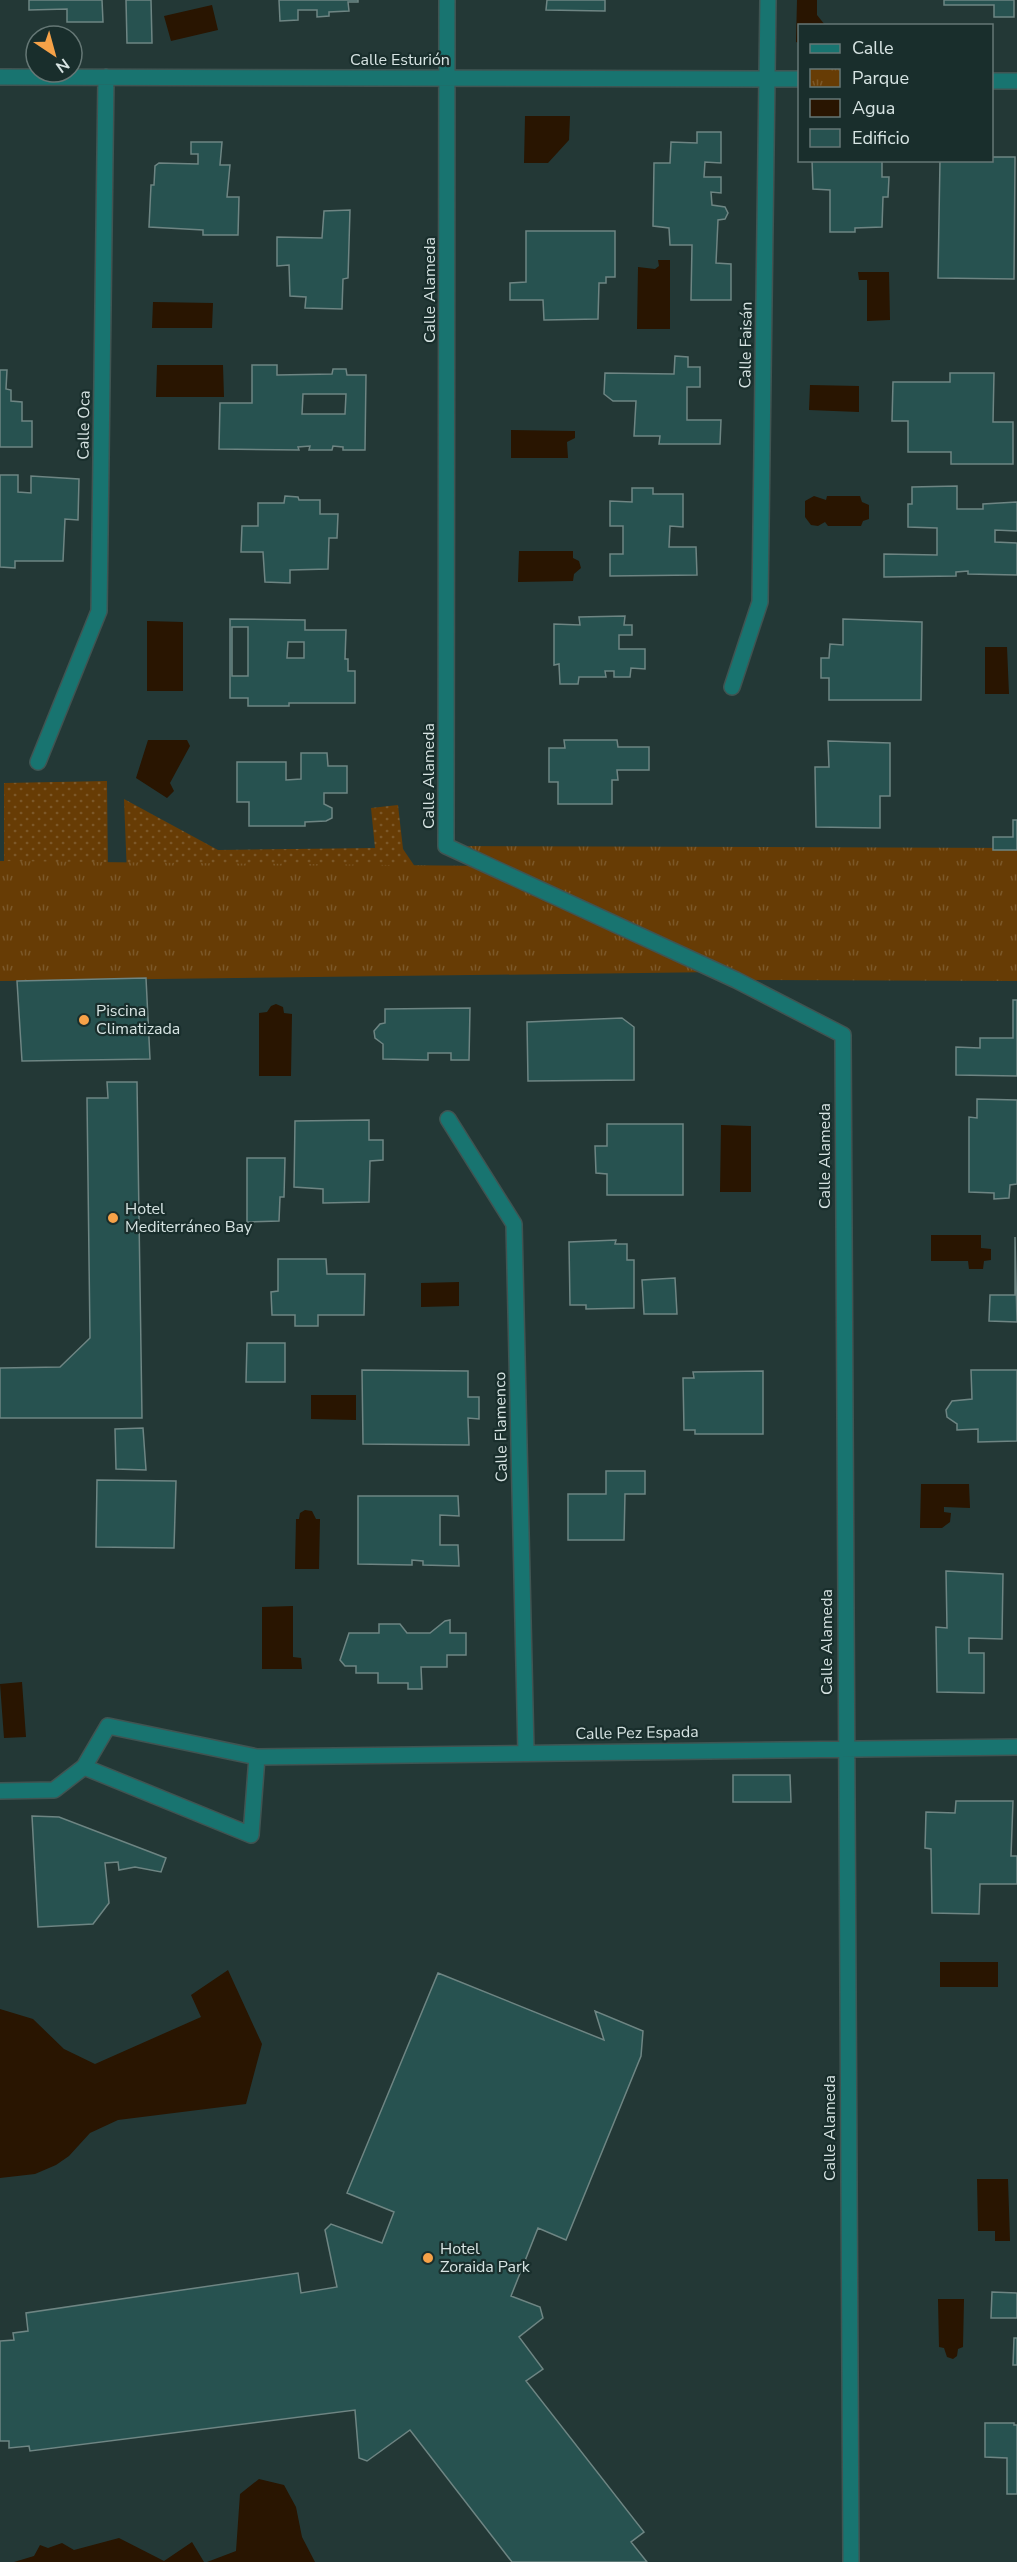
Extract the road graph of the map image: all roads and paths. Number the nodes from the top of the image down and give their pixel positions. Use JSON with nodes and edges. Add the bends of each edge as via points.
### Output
{"nodes":[{"id":1,"x":447,"y":0,"type":"edge"},
{"id":2,"x":768,"y":0,"type":"edge"},
{"id":3,"x":0,"y":77,"type":"edge"},
{"id":4,"x":106,"y":77,"type":"junction"},
{"id":5,"x":448,"y":78,"type":"junction"},
{"id":6,"x":768,"y":79,"type":"junction"},
{"id":7,"x":798,"y":80,"type":"edge"},
{"id":8,"x":993,"y":81,"type":"edge"},
{"id":9,"x":1017,"y":81,"type":"edge"},
{"id":10,"x":732,"y":687,"type":"dead end"},
{"id":11,"x":38,"y":762,"type":"dead end"},
{"id":12,"x":448,"y":1119,"type":"dead end"},
{"id":13,"x":1017,"y":1747,"type":"edge"},
{"id":14,"x":846,"y":1748,"type":"junction"},
{"id":15,"x":526,"y":1753,"type":"junction"},
{"id":16,"x":257,"y":1757,"type":"junction"},
{"id":17,"x":84,"y":1767,"type":"junction"},
{"id":18,"x":0,"y":1791,"type":"edge"},
{"id":19,"x":851,"y":2562,"type":"edge"}],
"edges":[{"from":1,"to":5,"type":"street","name":"Calle Alameda"},
{"from":2,"to":6,"type":"street","name":"Calle Faisán"},
{"from":3,"to":4,"type":"street","name":"Calle Esturión"},
{"from":4,"to":5,"type":"street","name":"Calle Esturión"},
{"from":4,"to":11,"type":"street","name":"Calle Oca","via":[[99,611]]},
{"from":5,"to":6,"type":"street","name":"Calle Esturión"},
{"from":5,"to":14,"type":"street","name":"Calle Alameda","via":[[446,846],[736,980],[843,1035]]},
{"from":6,"to":7,"type":"street","name":"Calle Esturión"},
{"from":6,"to":10,"type":"street","name":"Calle Faisán","via":[[759,602]]},
{"from":8,"to":9,"type":"street"},
{"from":12,"to":15,"type":"street","name":"Calle Flamenco","via":[[514,1224]]},
{"from":13,"to":14,"type":"street","name":"Calle Pez Espada"},
{"from":14,"to":15,"type":"street","name":"Calle Pez Espada"},
{"from":14,"to":19,"type":"street","name":"Calle Alameda"},
{"from":15,"to":16,"type":"street","name":"Calle Pez Espada"},
{"from":16,"to":17,"type":"street","name":"Calle Pez Espada","via":[[108,1726]]},
{"from":16,"to":17,"type":"street","via":[[251,1835]]},
{"from":17,"to":18,"type":"street","via":[[54,1790]]}]}
